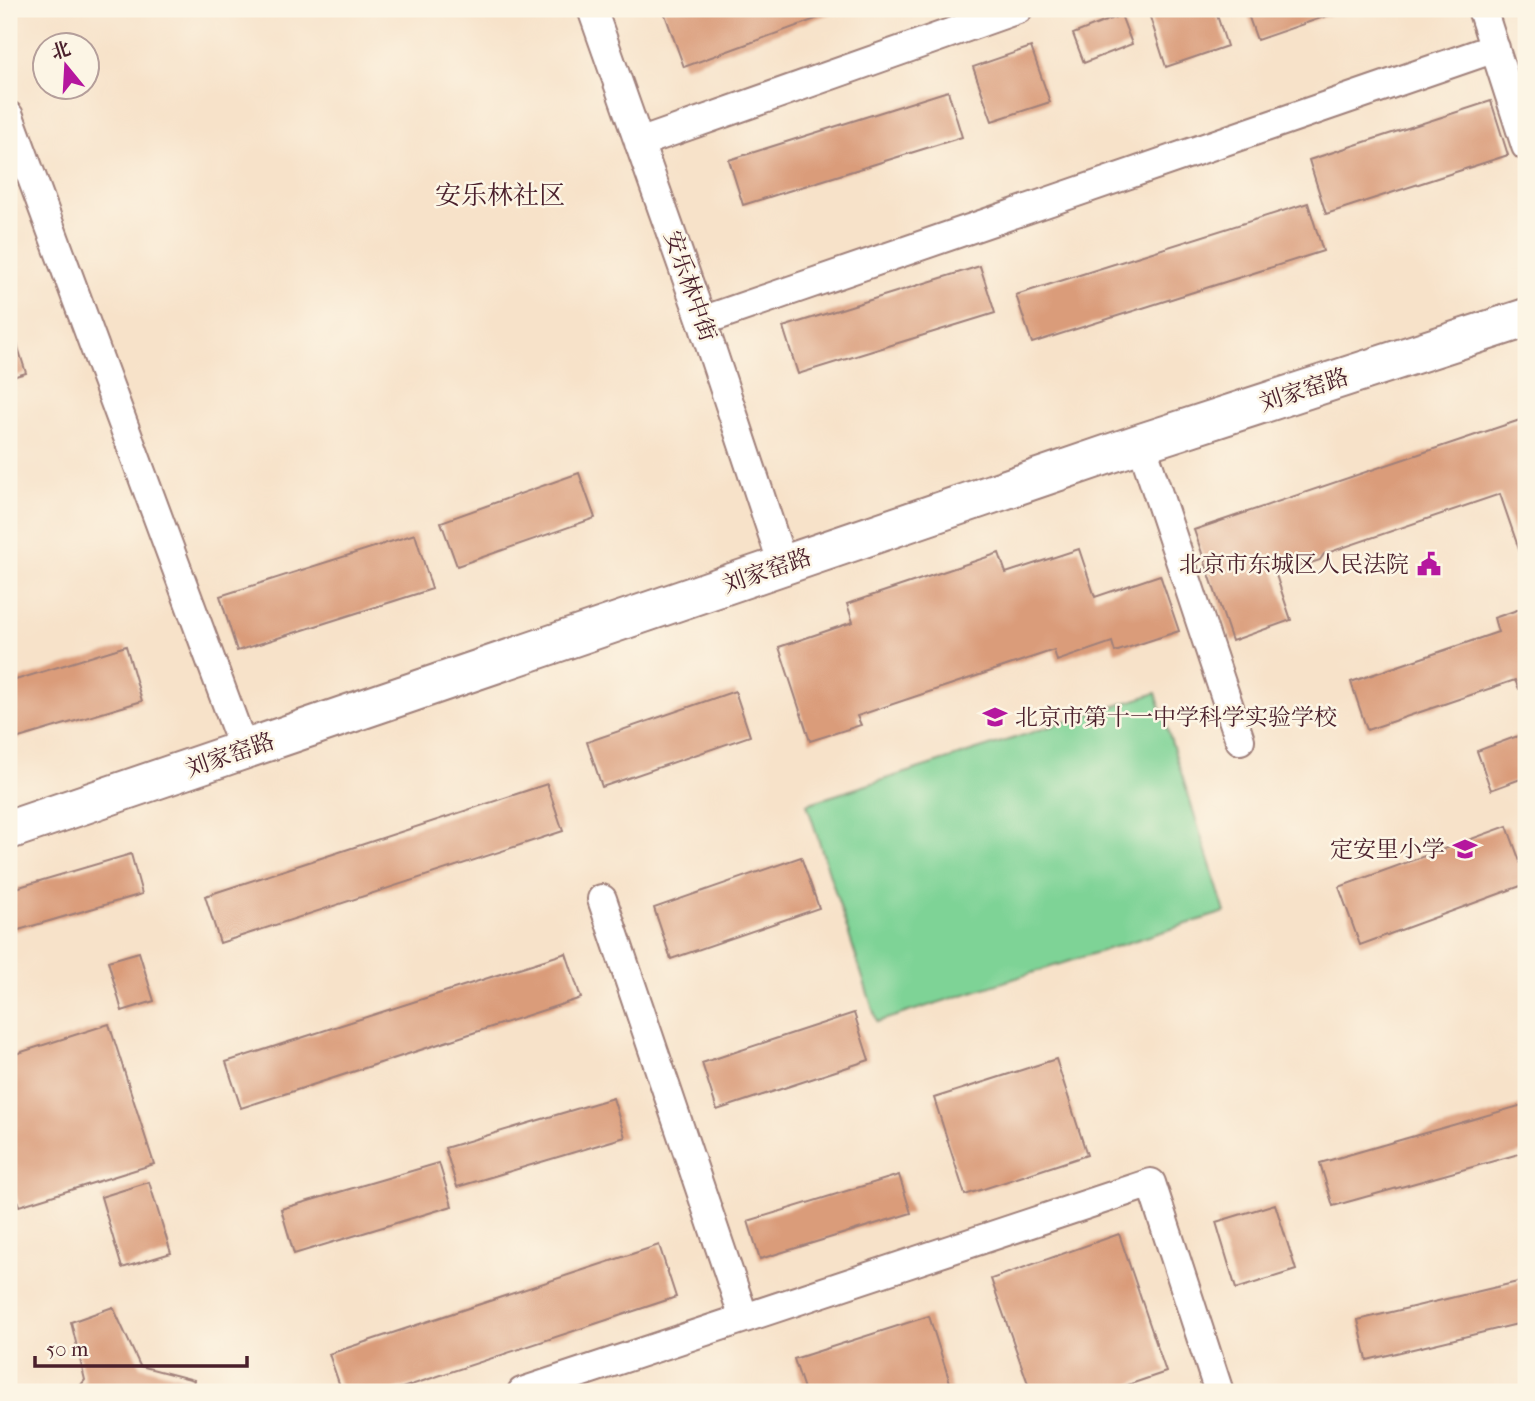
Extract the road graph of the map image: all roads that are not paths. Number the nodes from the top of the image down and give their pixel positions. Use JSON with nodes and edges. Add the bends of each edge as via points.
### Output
{"nodes":[{"id":1,"x":592,"y":9,"type":"edge"},
{"id":2,"x":1018,"y":9,"type":"edge"},
{"id":3,"x":1482,"y":9,"type":"edge"},
{"id":4,"x":1495,"y":48,"type":"junction"},
{"id":5,"x":9,"y":116,"type":"edge"},
{"id":6,"x":639,"y":143,"type":"junction"},
{"id":7,"x":1526,"y":146,"type":"edge"},
{"id":8,"x":1526,"y":318,"type":"edge"},
{"id":9,"x":702,"y":321,"type":"junction"},
{"id":10,"x":1141,"y":443,"type":"junction"},
{"id":11,"x":783,"y":565,"type":"junction"},
{"id":12,"x":1240,"y":740,"type":"dead end"},
{"id":13,"x":244,"y":750,"type":"junction"},
{"id":14,"x":9,"y":830,"type":"edge"},
{"id":15,"x":602,"y":899,"type":"dead end"},
{"id":16,"x":744,"y":1318,"type":"junction"},
{"id":17,"x":522,"y":1392,"type":"edge"},
{"id":18,"x":1219,"y":1392,"type":"edge"}],
"edges":[{"from":1,"to":6,"type":"street","name":"安乐林中街"},
{"from":2,"to":6,"type":"street"},
{"from":3,"to":4,"type":"street"},
{"from":4,"to":7,"type":"street"},
{"from":4,"to":9,"type":"street"},
{"from":5,"to":13,"type":"street"},
{"from":6,"to":9,"type":"street","name":"安乐林中街"},
{"from":8,"to":10,"type":"street","name":"刘家窑路"},
{"from":9,"to":11,"type":"street","name":"安乐林中街"},
{"from":10,"to":11,"type":"street","name":"刘家窑路"},
{"from":10,"to":12,"type":"street"},
{"from":11,"to":13,"type":"street","name":"刘家窑路"},
{"from":13,"to":14,"type":"street","name":"刘家窑路"},
{"from":15,"to":16,"type":"street"},
{"from":16,"to":17,"type":"street"},
{"from":16,"to":18,"type":"street","via":[[1151,1183]]}]}
